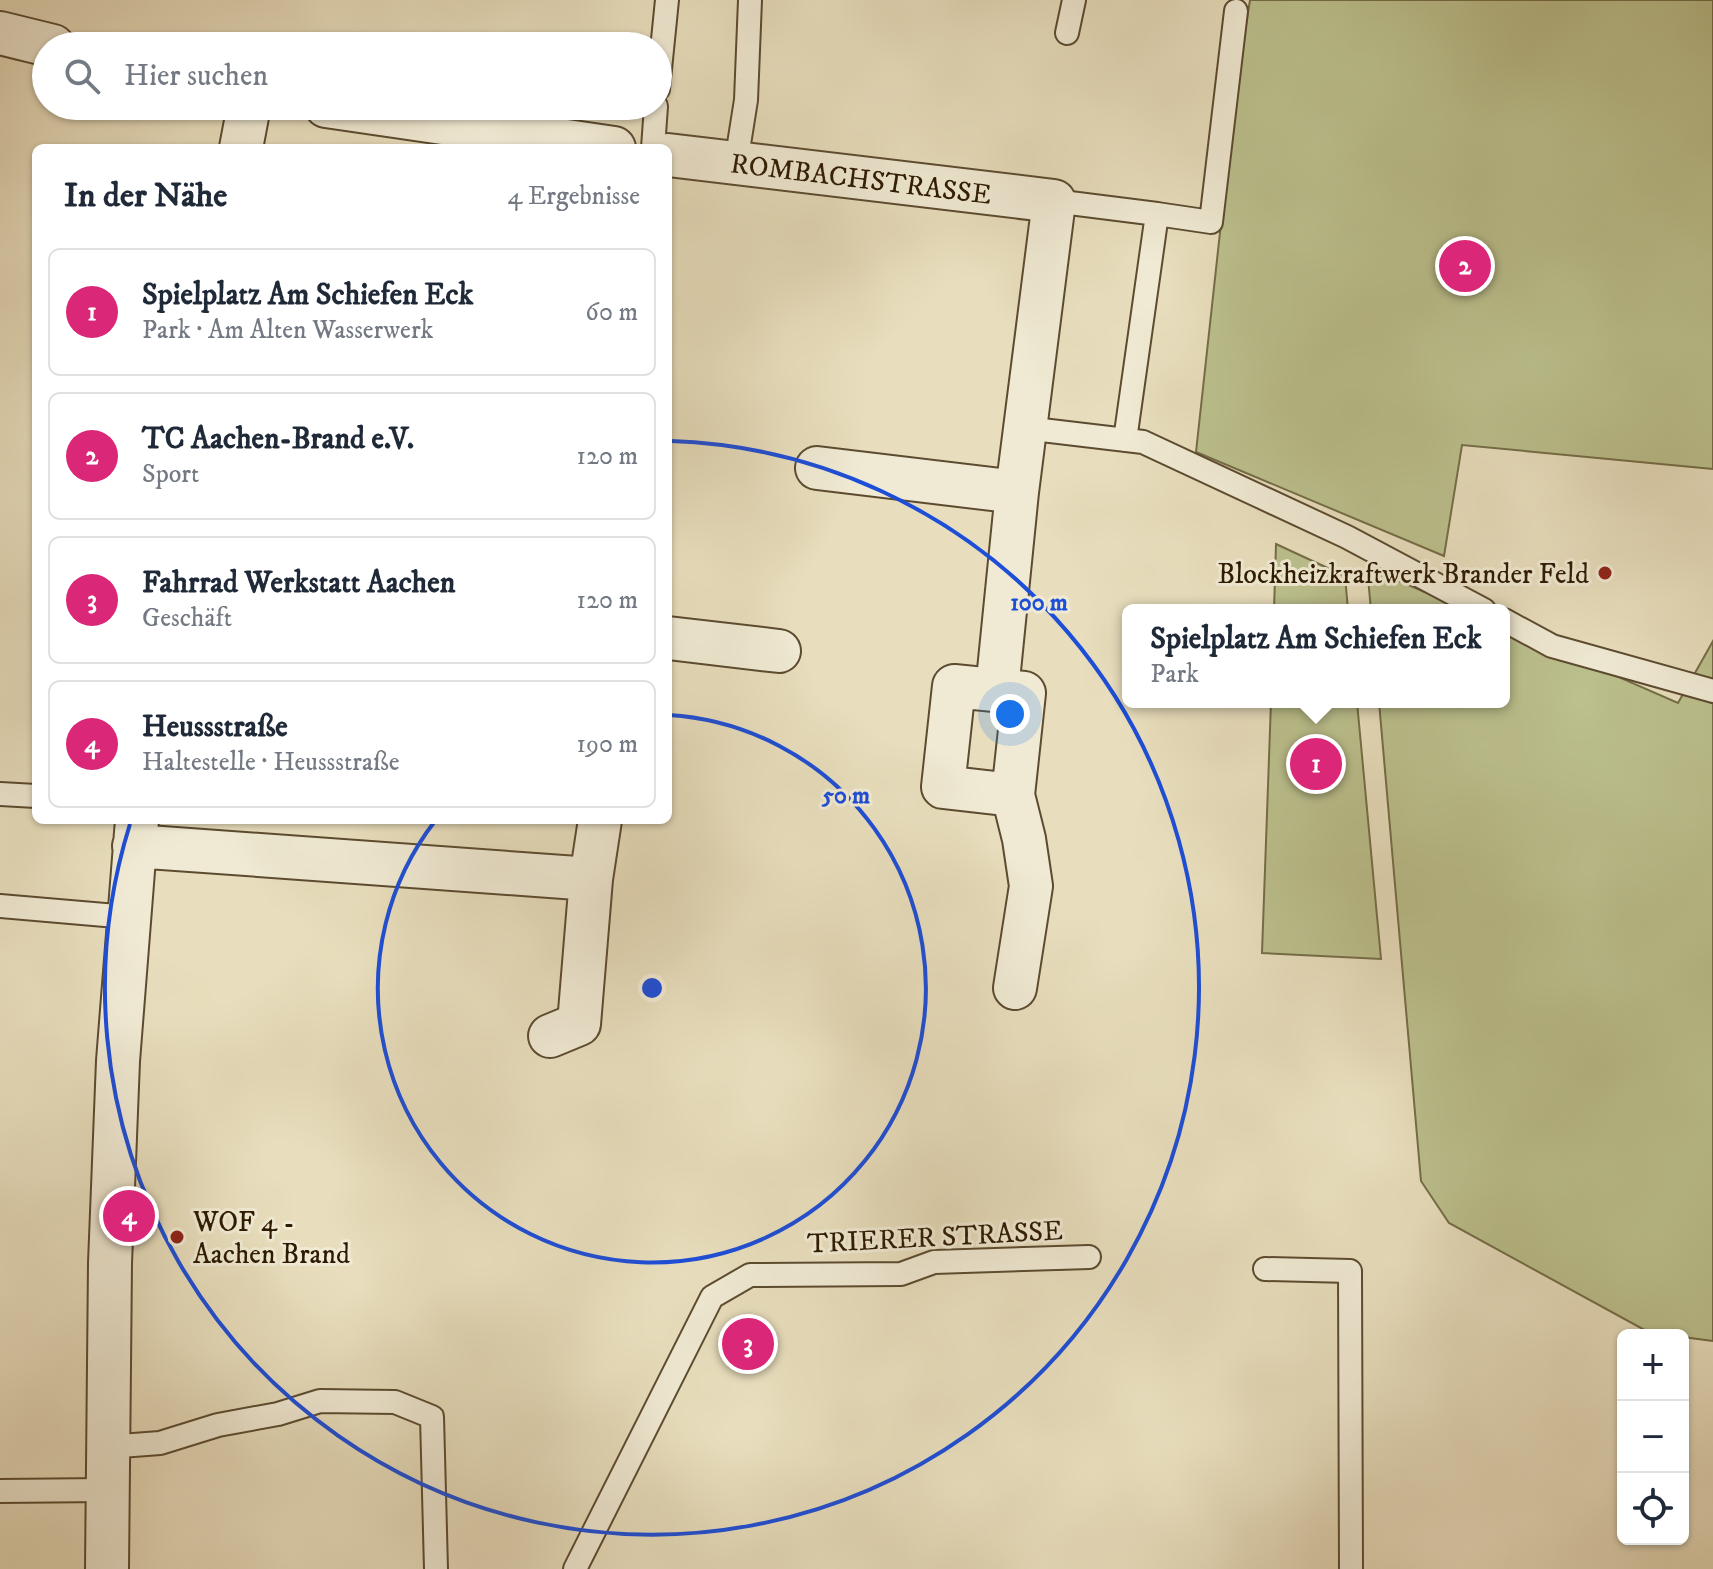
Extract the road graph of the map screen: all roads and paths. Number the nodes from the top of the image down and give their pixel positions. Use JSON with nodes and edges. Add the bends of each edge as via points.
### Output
{"nodes":[{"id":1,"x":667,"y":0,"type":"edge"},
{"id":2,"x":750,"y":0,"type":"edge"},
{"id":3,"x":1074,"y":0,"type":"edge"},
{"id":4,"x":1236,"y":11,"type":"dead end"},
{"id":5,"x":664,"y":32,"type":"edge"},
{"id":6,"x":0,"y":33,"type":"edge"},
{"id":7,"x":1067,"y":33,"type":"dead end"},
{"id":8,"x":32,"y":41,"type":"edge"},
{"id":9,"x":246,"y":120,"type":"edge"},
{"id":10,"x":422,"y":120,"type":"edge"},
{"id":11,"x":655,"y":120,"type":"edge"},
{"id":12,"x":242,"y":144,"type":"edge"},
{"id":13,"x":587,"y":144,"type":"edge"},
{"id":14,"x":653,"y":144,"type":"edge"},
{"id":15,"x":672,"y":155,"type":"edge"},
{"id":16,"x":736,"y":163,"type":"junction"},
{"id":17,"x":1054,"y":201,"type":"junction"},
{"id":18,"x":1157,"y":214,"type":"junction"},
{"id":19,"x":1025,"y":428,"type":"junction"},
{"id":20,"x":1125,"y":440,"type":"junction"},
{"id":21,"x":817,"y":468,"type":"dead end"},
{"id":22,"x":1017,"y":492,"type":"junction"},
{"id":23,"x":1473,"y":604,"type":"edge"},
{"id":24,"x":1510,"y":623,"type":"edge"},
{"id":25,"x":672,"y":638,"type":"edge"},
{"id":26,"x":779,"y":651,"type":"dead end"},
{"id":27,"x":997,"y":690,"type":"junction"},
{"id":28,"x":1713,"y":691,"type":"edge"},
{"id":29,"x":0,"y":794,"type":"edge"},
{"id":30,"x":1013,"y":795,"type":"junction"},
{"id":31,"x":32,"y":796,"type":"edge"},
{"id":32,"x":599,"y":824,"type":"edge"},
{"id":33,"x":136,"y":833,"type":"edge"},
{"id":34,"x":591,"y":879,"type":"junction"},
{"id":35,"x":0,"y":906,"type":"edge"},
{"id":36,"x":128,"y":917,"type":"junction"},
{"id":37,"x":1015,"y":988,"type":"dead end"},
{"id":38,"x":550,"y":1036,"type":"dead end"},
{"id":39,"x":1089,"y":1257,"type":"dead end"},
{"id":40,"x":1265,"y":1269,"type":"dead end"},
{"id":41,"x":107,"y":1447,"type":"junction"},
{"id":42,"x":106,"y":1490,"type":"junction"},
{"id":43,"x":0,"y":1491,"type":"edge"},
{"id":44,"x":107,"y":1569,"type":"edge"},
{"id":45,"x":436,"y":1569,"type":"edge"},
{"id":46,"x":575,"y":1569,"type":"edge"},
{"id":47,"x":1351,"y":1569,"type":"edge"}],
"edges":[{"from":1,"to":5,"type":"lane"},
{"from":2,"to":16,"type":"lane","via":[[746,100]]},
{"from":3,"to":7,"type":"lane"},
{"from":4,"to":18,"type":"lane","via":[[1211,222]]},
{"from":6,"to":8,"type":"street"},
{"from":9,"to":12,"type":"street"},
{"from":10,"to":13,"type":"street"},
{"from":11,"to":14,"type":"lane"},
{"from":15,"to":16,"type":"street","name":"ROMBACHSTRASSE"},
{"from":16,"to":17,"type":"street","name":"ROMBACHSTRASSE"},
{"from":17,"to":18,"type":"lane"},
{"from":17,"to":19,"type":"street"},
{"from":18,"to":20,"type":"lane"},
{"from":19,"to":20,"type":"lane"},
{"from":19,"to":22,"type":"street"},
{"from":20,"to":23,"type":"lane","via":[[1180,458]]},
{"from":21,"to":22,"type":"street"},
{"from":22,"to":27,"type":"street"},
{"from":24,"to":28,"type":"lane","via":[[1552,646]]},
{"from":25,"to":26,"type":"street"},
{"from":27,"to":30,"type":"street","via":[[1024,693]]},
{"from":27,"to":30,"type":"street","via":[[954,686],[943,787]]},
{"from":29,"to":31,"type":"lane"},
{"from":30,"to":37,"type":"street","via":[[1031,886]]},
{"from":32,"to":34,"type":"street"},
{"from":33,"to":34,"type":"street"},
{"from":33,"to":36,"type":"street"},
{"from":34,"to":38,"type":"street","via":[[579,1024]]},
{"from":35,"to":36,"type":"lane"},
{"from":36,"to":41,"type":"street","via":[[110,1263]]},
{"from":39,"to":46,"type":"lane","name":"TRIERER STRASSE","via":[[934,1262],[901,1274],[750,1275],[712,1297]]},
{"from":40,"to":47,"type":"lane","via":[[1350,1271]]},
{"from":41,"to":42,"type":"street"},
{"from":41,"to":45,"type":"lane","via":[[160,1443],[320,1401],[395,1402],[432,1417]]},
{"from":42,"to":43,"type":"lane"},
{"from":42,"to":44,"type":"street"}]}
